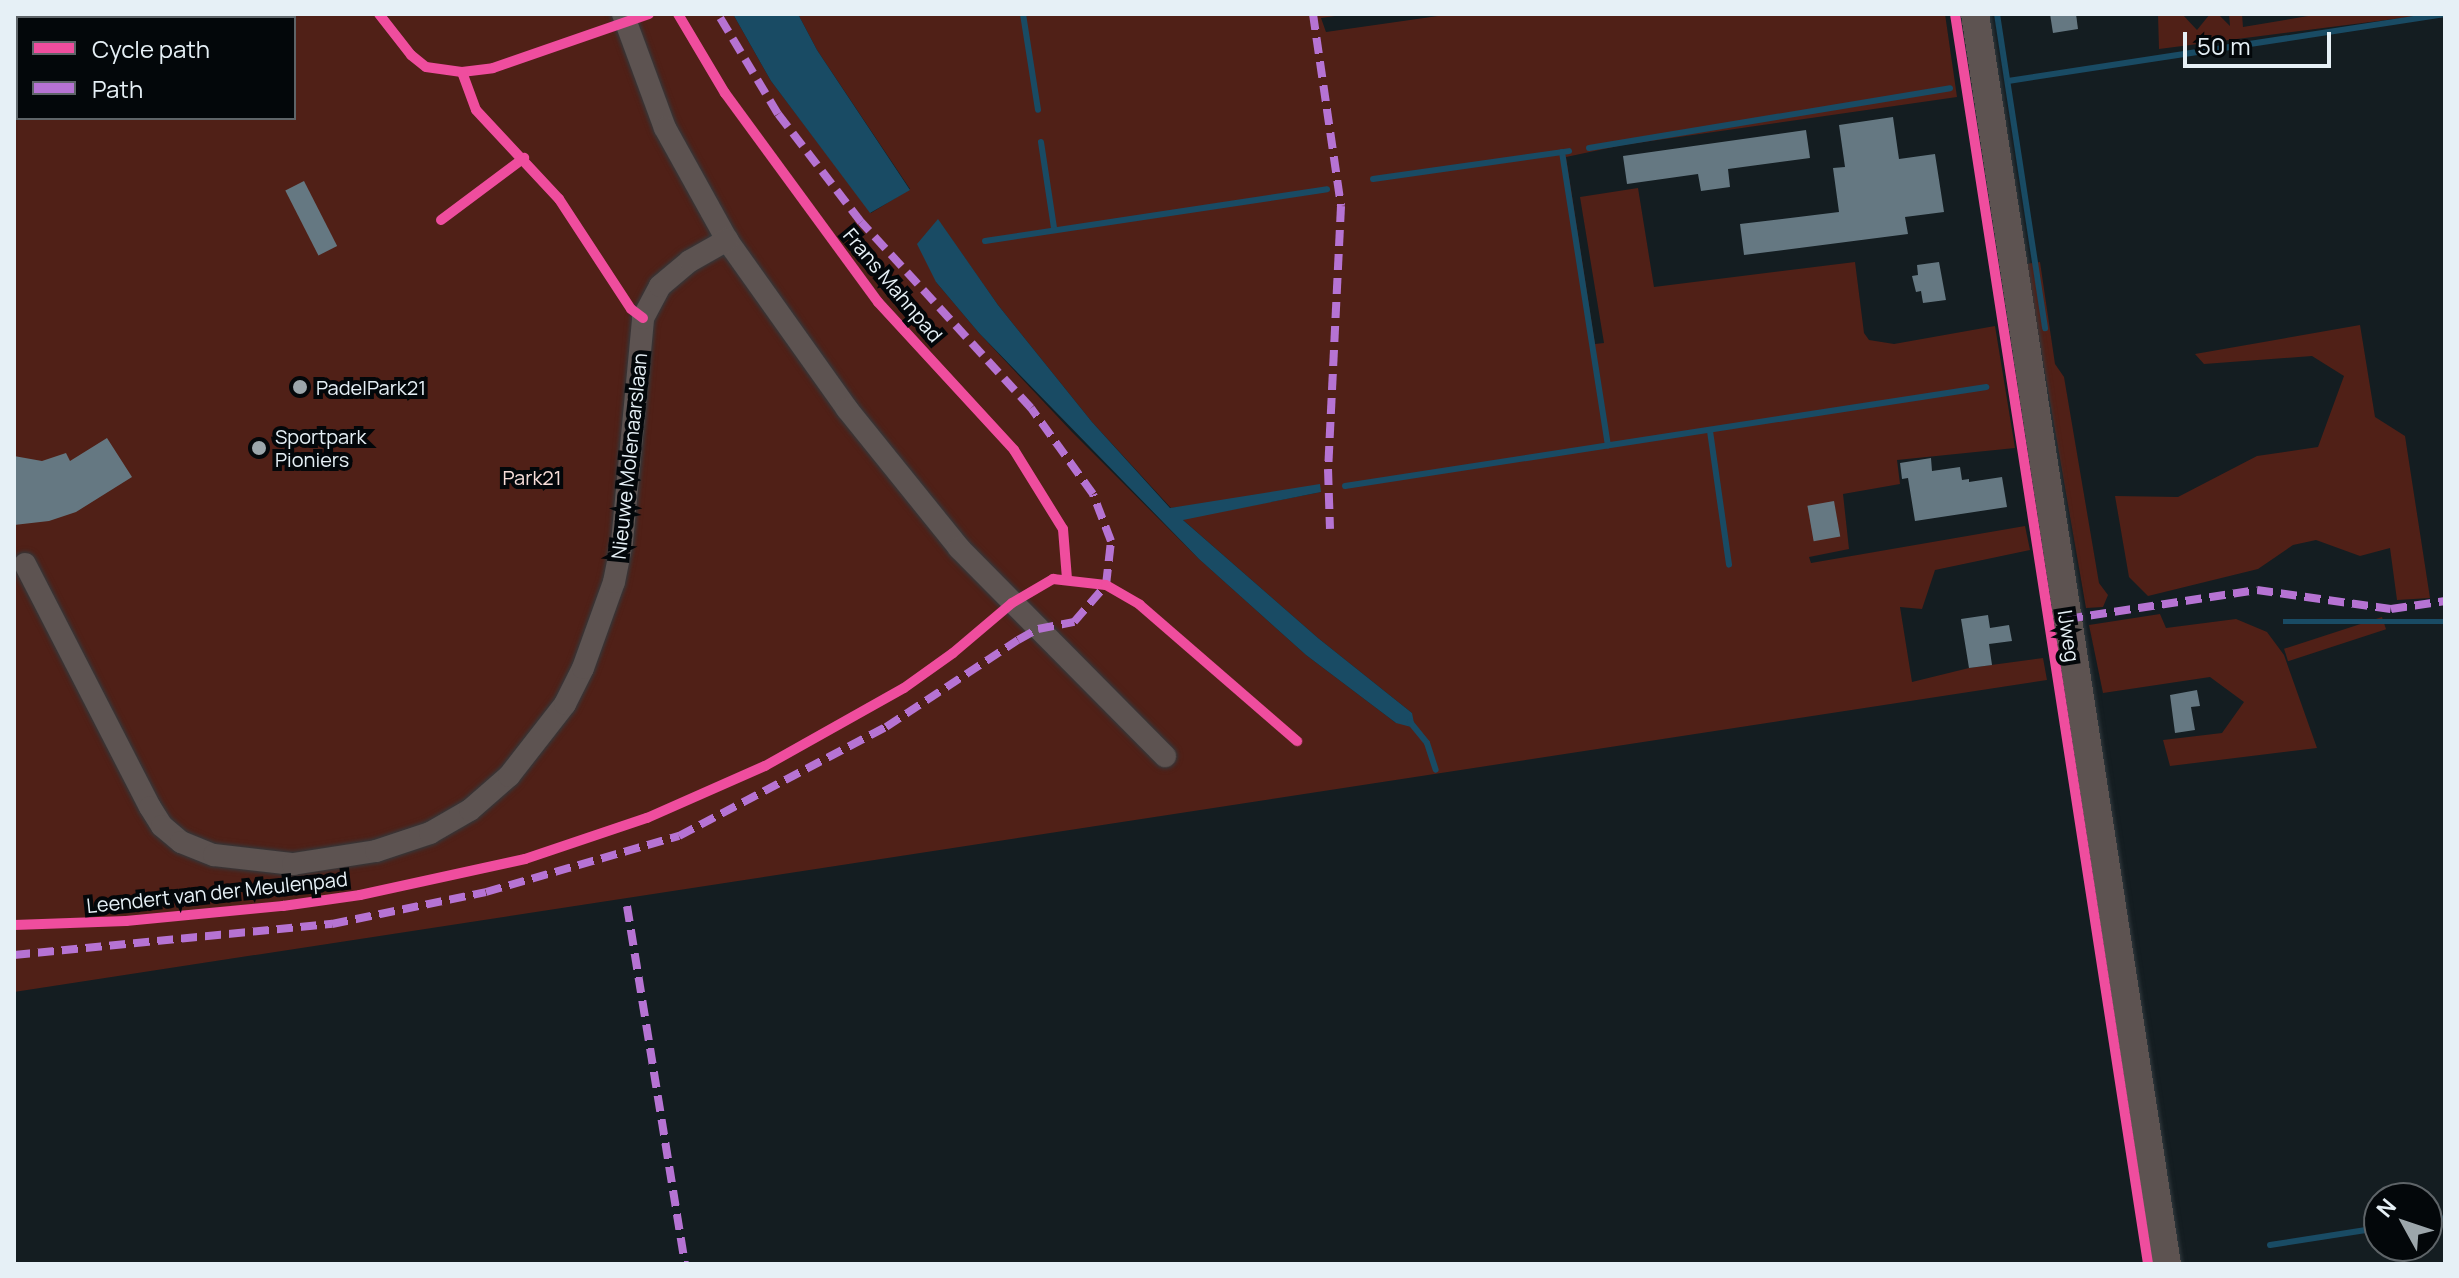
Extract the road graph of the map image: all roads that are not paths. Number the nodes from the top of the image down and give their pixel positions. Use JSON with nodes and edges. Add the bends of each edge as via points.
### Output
{"nodes":[{"id":1,"x":623,"y":14,"type":"edge"},
{"id":2,"x":1975,"y":14,"type":"edge"},
{"id":3,"x":727,"y":240,"type":"junction"},
{"id":4,"x":25,"y":564,"type":"dead end"},
{"id":5,"x":1165,"y":756,"type":"dead end"},
{"id":6,"x":2167,"y":1264,"type":"edge"}],
"edges":[{"from":1,"to":3,"type":"street","via":[[665,128]]},
{"from":2,"to":6,"type":"street","name":"IJweg"},
{"from":3,"to":4,"type":"street","name":"Nieuwe Molenaarslaan","via":[[660,286],[643,318],[622,542],[607,605],[577,680],[542,737],[509,776],[470,810],[430,833],[376,851],[293,864],[214,855],[181,842],[150,807]]},
{"from":3,"to":5,"type":"street","via":[[847,409],[959,548]]}]}
